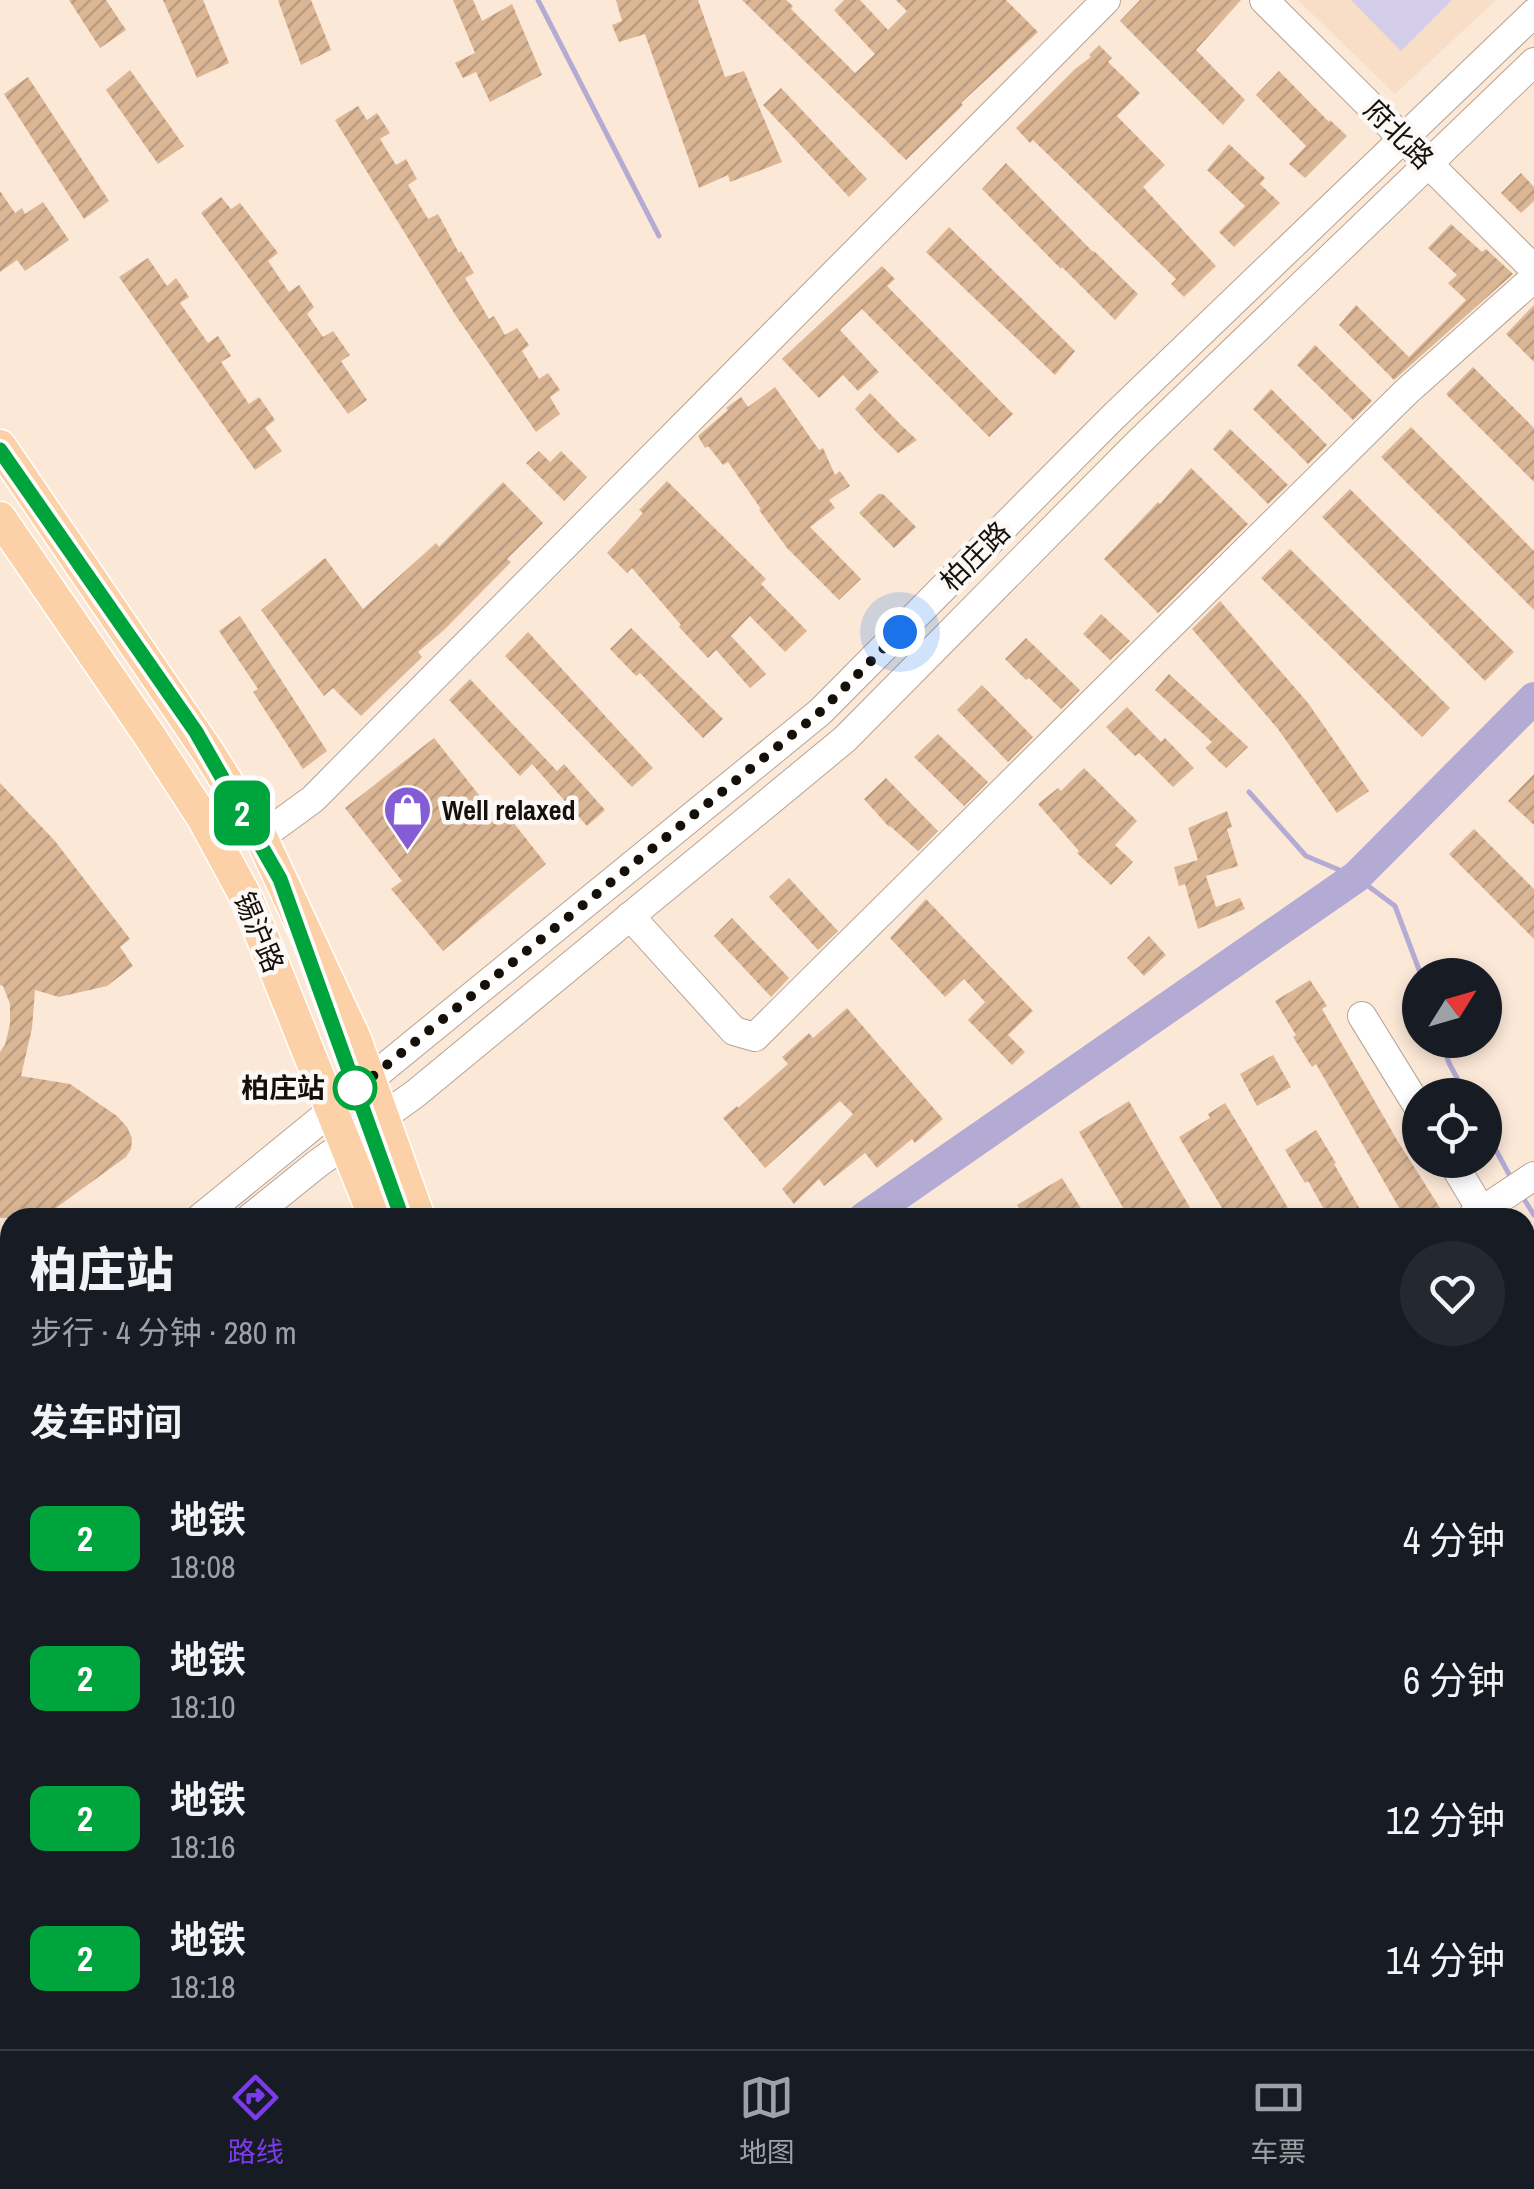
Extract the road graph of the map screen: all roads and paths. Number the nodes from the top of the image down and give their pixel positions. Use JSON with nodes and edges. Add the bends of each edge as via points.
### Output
{"nodes":[{"id":1,"x":1106,"y":0,"type":"edge"},
{"id":2,"x":1264,"y":0,"type":"edge"},
{"id":3,"x":1534,"y":13,"type":"edge"},
{"id":4,"x":1534,"y":62,"type":"edge"},
{"id":5,"x":1402,"y":136,"type":"junction"},
{"id":6,"x":1428,"y":163,"type":"junction"},
{"id":7,"x":1534,"y":269,"type":"edge"},
{"id":8,"x":1534,"y":278,"type":"edge"},
{"id":9,"x":0,"y":446,"type":"edge"},
{"id":10,"x":0,"y":518,"type":"edge"},
{"id":11,"x":261,"y":837,"type":"junction"},
{"id":12,"x":630,"y":916,"type":"junction"},
{"id":13,"x":1362,"y":1016,"type":"dead end"},
{"id":14,"x":369,"y":1080,"type":"junction"},
{"id":15,"x":1402,"y":1081,"type":"edge"},
{"id":16,"x":332,"y":1110,"type":"junction"},
{"id":17,"x":382,"y":1117,"type":"junction"},
{"id":18,"x":346,"y":1144,"type":"junction"},
{"id":19,"x":1534,"y":1176,"type":"edge"},
{"id":20,"x":1460,"y":1178,"type":"edge"},
{"id":21,"x":212,"y":1208,"type":"edge"},
{"id":22,"x":263,"y":1208,"type":"edge"},
{"id":23,"x":371,"y":1208,"type":"edge"},
{"id":24,"x":415,"y":1208,"type":"edge"},
{"id":25,"x":1476,"y":1208,"type":"edge"},
{"id":26,"x":1490,"y":1208,"type":"edge"}],
"edges":[{"from":1,"to":11,"type":"street","via":[[312,800]]},
{"from":2,"to":5,"type":"street","name":"府北路"},
{"from":3,"to":5,"type":"street","name":"柏庄路"},
{"from":4,"to":6,"type":"street","name":"柏庄路"},
{"from":5,"to":6,"type":"street","name":"府北路"},
{"from":5,"to":14,"type":"street","name":"柏庄路","via":[[820,712]]},
{"from":6,"to":7,"type":"street","name":"府北路"},
{"from":6,"to":12,"type":"street","name":"柏庄路","via":[[845,739]]},
{"from":8,"to":12,"type":"street","via":[[1406,392],[755,1037],[734,1032]]},
{"from":9,"to":11,"type":"main road","name":"锡沪路"},
{"from":10,"to":16,"type":"main road","name":"锡沪路","via":[[203,818],[246,898]]},
{"from":11,"to":14,"type":"main road","name":"锡沪路"},
{"from":12,"to":17,"type":"street","name":"柏庄路"},
{"from":13,"to":15,"type":"street"},
{"from":14,"to":16,"type":"street","name":"柏庄路"},
{"from":14,"to":17,"type":"main road","name":"锡沪路"},
{"from":16,"to":18,"type":"main road","name":"锡沪路"},
{"from":16,"to":21,"type":"street","name":"柏庄路"},
{"from":17,"to":18,"type":"street","name":"柏庄路"},
{"from":17,"to":24,"type":"main road","name":"锡沪路"},
{"from":18,"to":22,"type":"street","name":"柏庄路"},
{"from":18,"to":23,"type":"main road","name":"锡沪路"},
{"from":19,"to":26,"type":"street"},
{"from":20,"to":25,"type":"street"}]}
